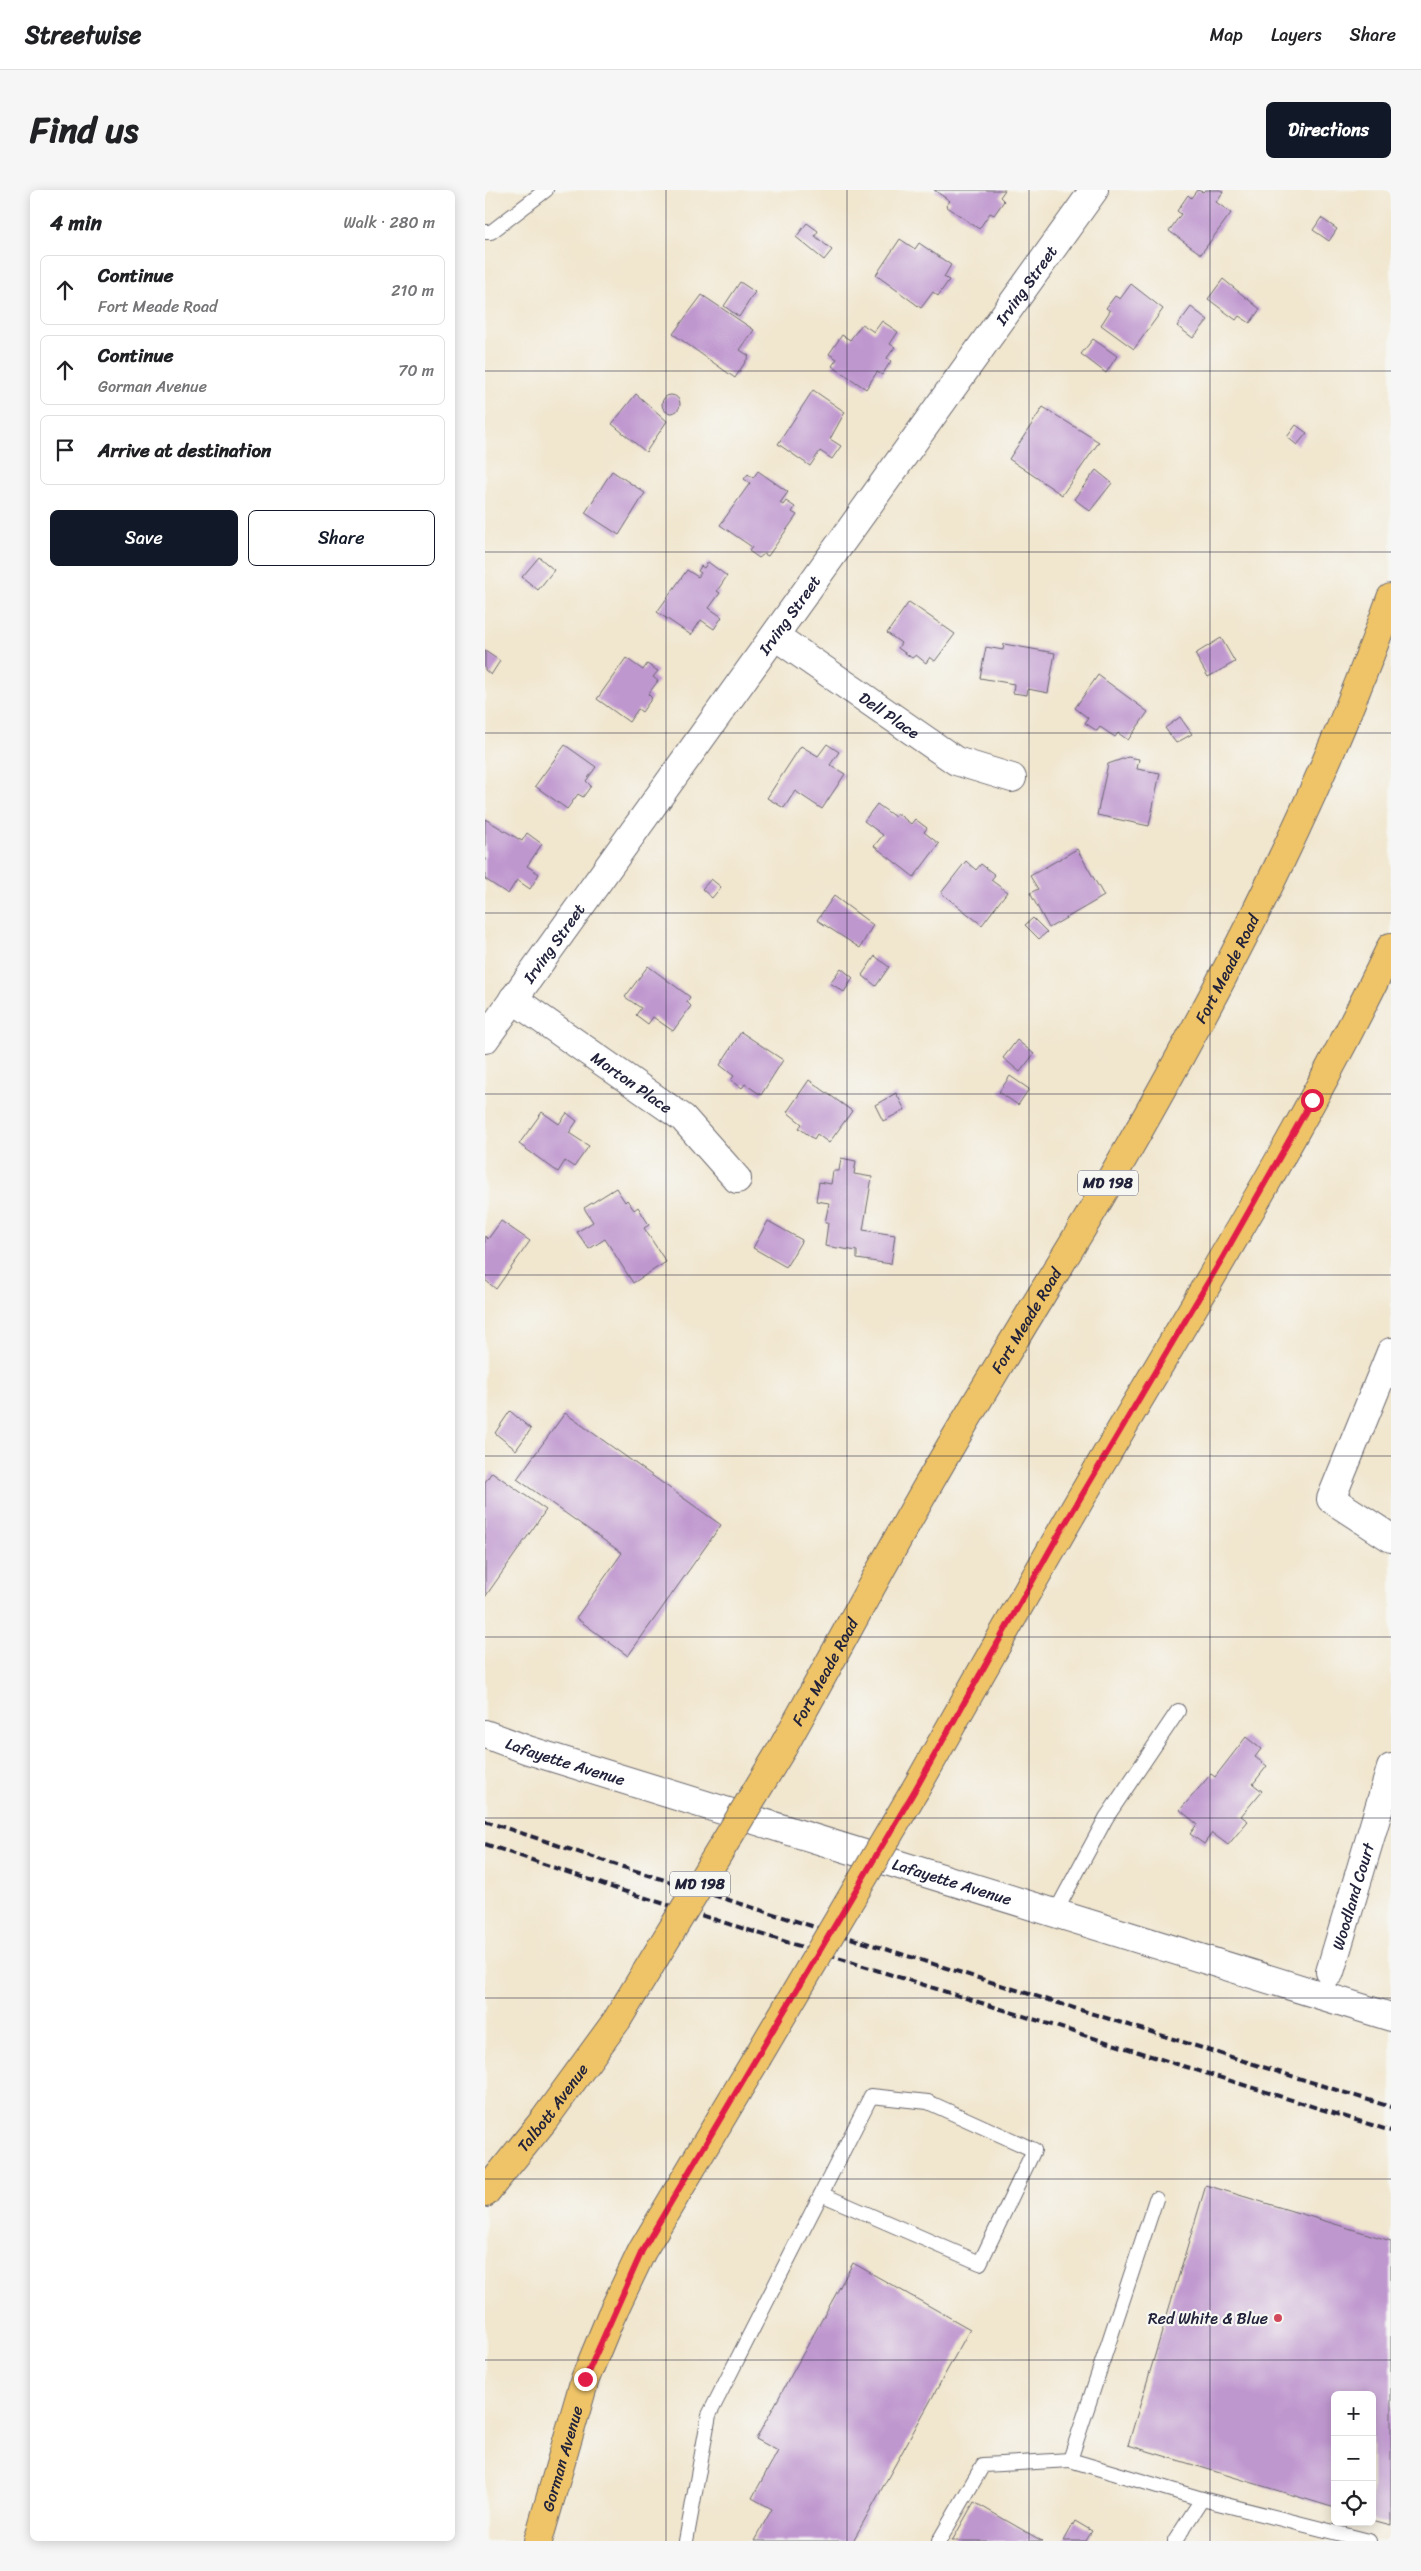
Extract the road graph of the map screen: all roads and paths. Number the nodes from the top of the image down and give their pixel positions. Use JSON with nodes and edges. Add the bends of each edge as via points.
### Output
{"nodes":[{"id":1,"x":546,"y":190,"type":"edge"},
{"id":2,"x":1094,"y":190,"type":"edge"},
{"id":3,"x":485,"y":232,"type":"edge"},
{"id":4,"x":1391,"y":598,"type":"edge"},
{"id":5,"x":775,"y":636,"type":"junction"},
{"id":6,"x":1011,"y":778,"type":"dead end"},
{"id":7,"x":1391,"y":947,"type":"edge"},
{"id":8,"x":513,"y":999,"type":"junction"},
{"id":9,"x":485,"y":1039,"type":"edge"},
{"id":10,"x":737,"y":1179,"type":"dead end"},
{"id":11,"x":1391,"y":1352,"type":"edge"},
{"id":12,"x":1391,"y":1538,"type":"edge"},
{"id":13,"x":1178,"y":1710,"type":"dead end"},
{"id":14,"x":485,"y":1734,"type":"edge"},
{"id":15,"x":1391,"y":1768,"type":"edge"},
{"id":16,"x":1055,"y":1913,"type":"junction"},
{"id":17,"x":1327,"y":1984,"type":"junction"},
{"id":18,"x":1391,"y":2017,"type":"edge"},
{"id":19,"x":617,"y":2020,"type":"joint"},
{"id":20,"x":485,"y":2193,"type":"edge"},
{"id":21,"x":821,"y":2194,"type":"junction"},
{"id":22,"x":1156,"y":2198,"type":"dead end"},
{"id":23,"x":1070,"y":2460,"type":"junction"},
{"id":24,"x":1202,"y":2499,"type":"junction"},
{"id":25,"x":538,"y":2541,"type":"edge"},
{"id":26,"x":686,"y":2541,"type":"edge"},
{"id":27,"x":939,"y":2541,"type":"edge"},
{"id":28,"x":1175,"y":2541,"type":"edge"},
{"id":29,"x":1369,"y":2541,"type":"edge"}],
"edges":[{"from":1,"to":3,"type":"lane","via":[[491,232]]},
{"from":2,"to":5,"type":"street","name":"Irving Street"},
{"from":4,"to":19,"type":"main road","name":"Fort Meade Road","number":"MD 198","bridge":true,"via":[[1342,727],[1196,1027],[932,1478],[783,1748]]},
{"from":5,"to":6,"type":"street","name":"Dell Place","via":[[956,761]]},
{"from":5,"to":8,"type":"street","name":"Irving Street"},
{"from":7,"to":25,"type":"main road","name":"Gorman Avenue","bridge":true,"via":[[1307,1108],[1223,1257],[1059,1534],[915,1790],[642,2251],[611,2316],[576,2407]]},
{"from":8,"to":9,"type":"street","name":"Irving Street"},
{"from":8,"to":10,"type":"street","name":"Morton Place","via":[[683,1118]]},
{"from":11,"to":12,"type":"street","via":[[1331,1499]]},
{"from":13,"to":16,"type":"lane","via":[[1106,1818]]},
{"from":14,"to":16,"type":"street","name":"Lafayette Avenue"},
{"from":15,"to":17,"type":"street","name":"Woodland Court"},
{"from":16,"to":17,"type":"street","name":"Lafayette Avenue"},
{"from":17,"to":18,"type":"street","name":"Lafayette Avenue"},
{"from":19,"to":20,"type":"main road","name":"Talbott Avenue","number":"MD 198","via":[[538,2128]]},
{"from":21,"to":21,"type":"lane","via":[[871,2096],[928,2102],[1034,2150],[980,2263]]},
{"from":21,"to":26,"type":"lane","via":[[709,2415]]},
{"from":22,"to":23,"type":"lane"},
{"from":23,"to":24,"type":"lane"},
{"from":23,"to":27,"type":"lane","via":[[983,2466]]},
{"from":24,"to":28,"type":"lane"},
{"from":24,"to":29,"type":"lane"}]}
